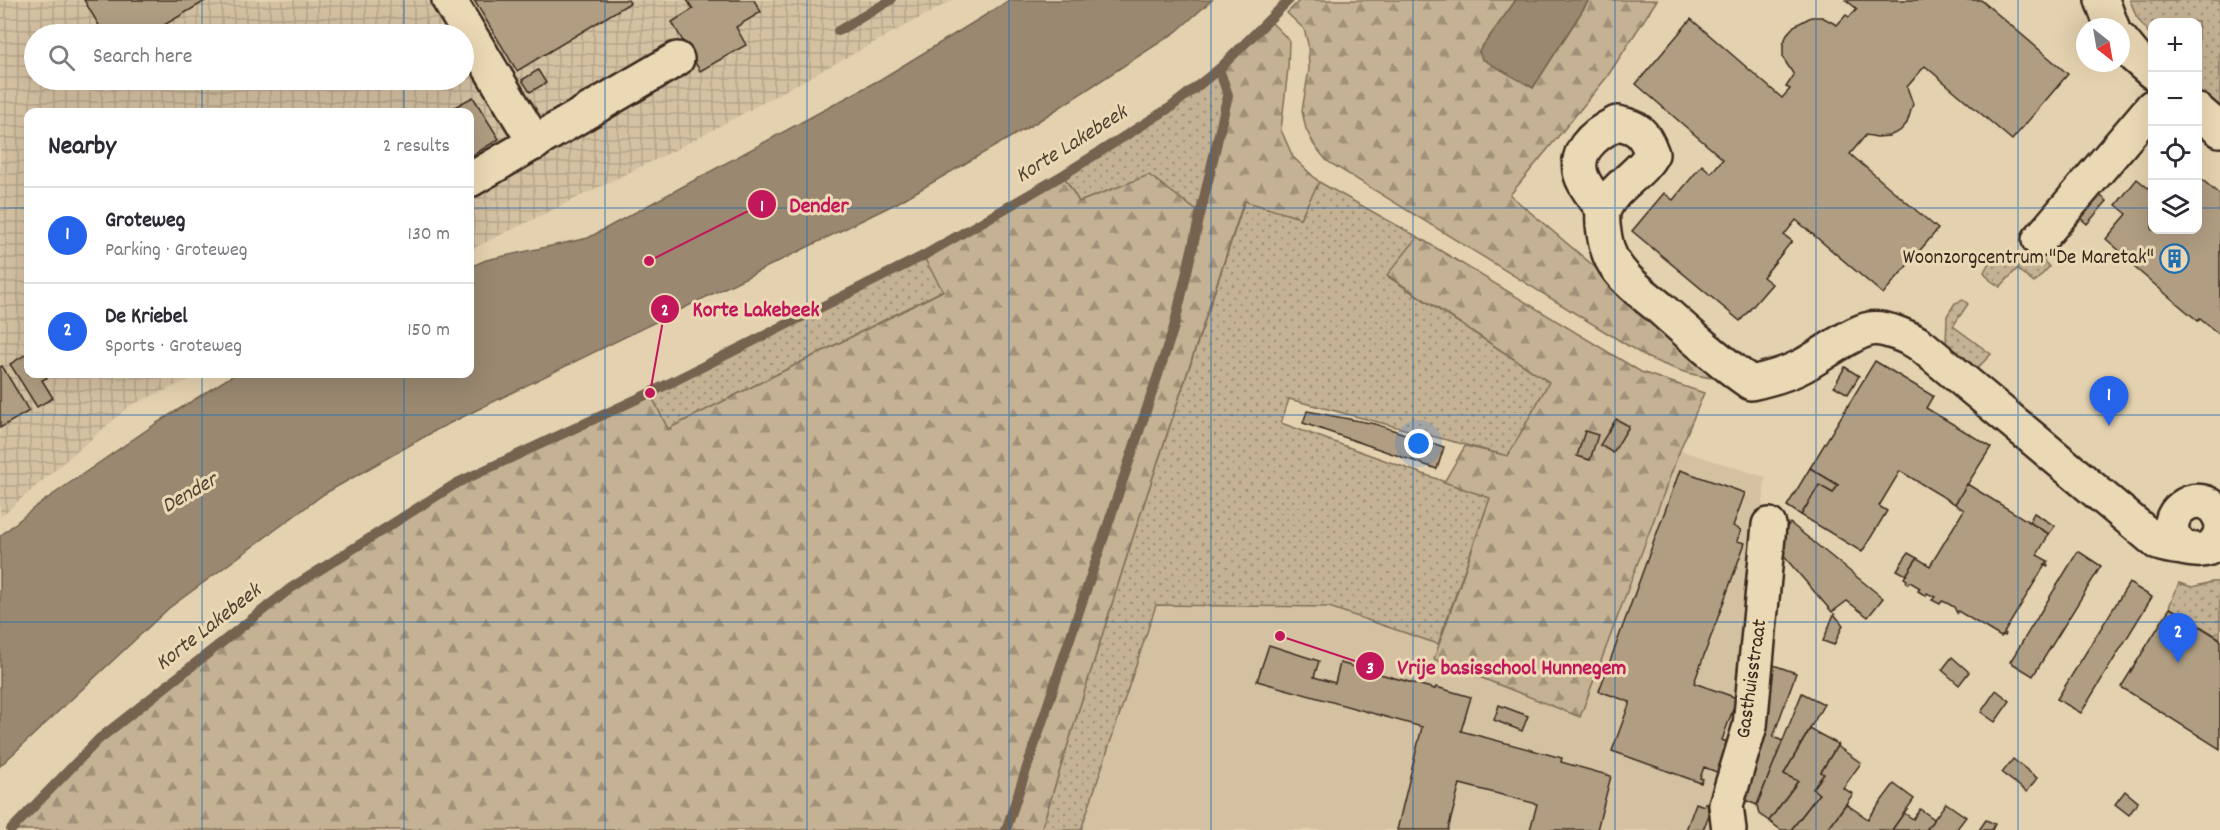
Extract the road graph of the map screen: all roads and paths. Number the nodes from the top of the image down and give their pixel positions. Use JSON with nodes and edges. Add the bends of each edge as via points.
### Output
{"nodes":[{"id":1,"x":449,"y":0,"type":"edge"},
{"id":2,"x":2102,"y":0,"type":"edge"},
{"id":3,"x":2109,"y":18,"type":"edge"},
{"id":4,"x":463,"y":24,"type":"edge"},
{"id":5,"x":474,"y":42,"type":"edge"},
{"id":6,"x":2130,"y":51,"type":"edge"},
{"id":7,"x":677,"y":59,"type":"dead end"},
{"id":8,"x":2148,"y":68,"type":"edge"},
{"id":9,"x":2148,"y":112,"type":"edge"},
{"id":10,"x":2202,"y":114,"type":"edge"},
{"id":11,"x":2220,"y":130,"type":"edge"},
{"id":12,"x":535,"y":143,"type":"junction"},
{"id":13,"x":474,"y":178,"type":"edge"},
{"id":14,"x":1604,"y":210,"type":"dead end"},
{"id":15,"x":2039,"y":240,"type":"dead end"},
{"id":16,"x":2176,"y":512,"type":"junction"},
{"id":17,"x":2218,"y":516,"type":"edge"},
{"id":18,"x":1770,"y":525,"type":"dead end"},
{"id":19,"x":2134,"y":526,"type":"junction"},
{"id":20,"x":2184,"y":548,"type":"junction"},
{"id":21,"x":1729,"y":830,"type":"edge"}],
"edges":[{"from":1,"to":4,"type":"street"},
{"from":2,"to":3,"type":"street"},
{"from":5,"to":12,"type":"street"},
{"from":6,"to":8,"type":"street"},
{"from":7,"to":12,"type":"street"},
{"from":9,"to":15,"type":"street"},
{"from":10,"to":11,"type":"street"},
{"from":12,"to":13,"type":"street"},
{"from":14,"to":19,"type":"street","via":[[1605,239],[1611,258],[1624,277],[1724,365],[1751,383],[1802,367],[1870,328],[1909,337]]},
{"from":16,"to":17,"type":"street","via":[[2197,501]]},
{"from":16,"to":19,"type":"street","via":[[2157,528],[2146,531]]},
{"from":16,"to":20,"type":"street","via":[[2171,528]]},
{"from":17,"to":20,"type":"street","via":[[2215,544],[2200,551]]},
{"from":18,"to":21,"type":"street","name":"Gasthuisstraat","via":[[1750,726],[1726,805]]},
{"from":19,"to":20,"type":"street","via":[[2158,543]]}]}
